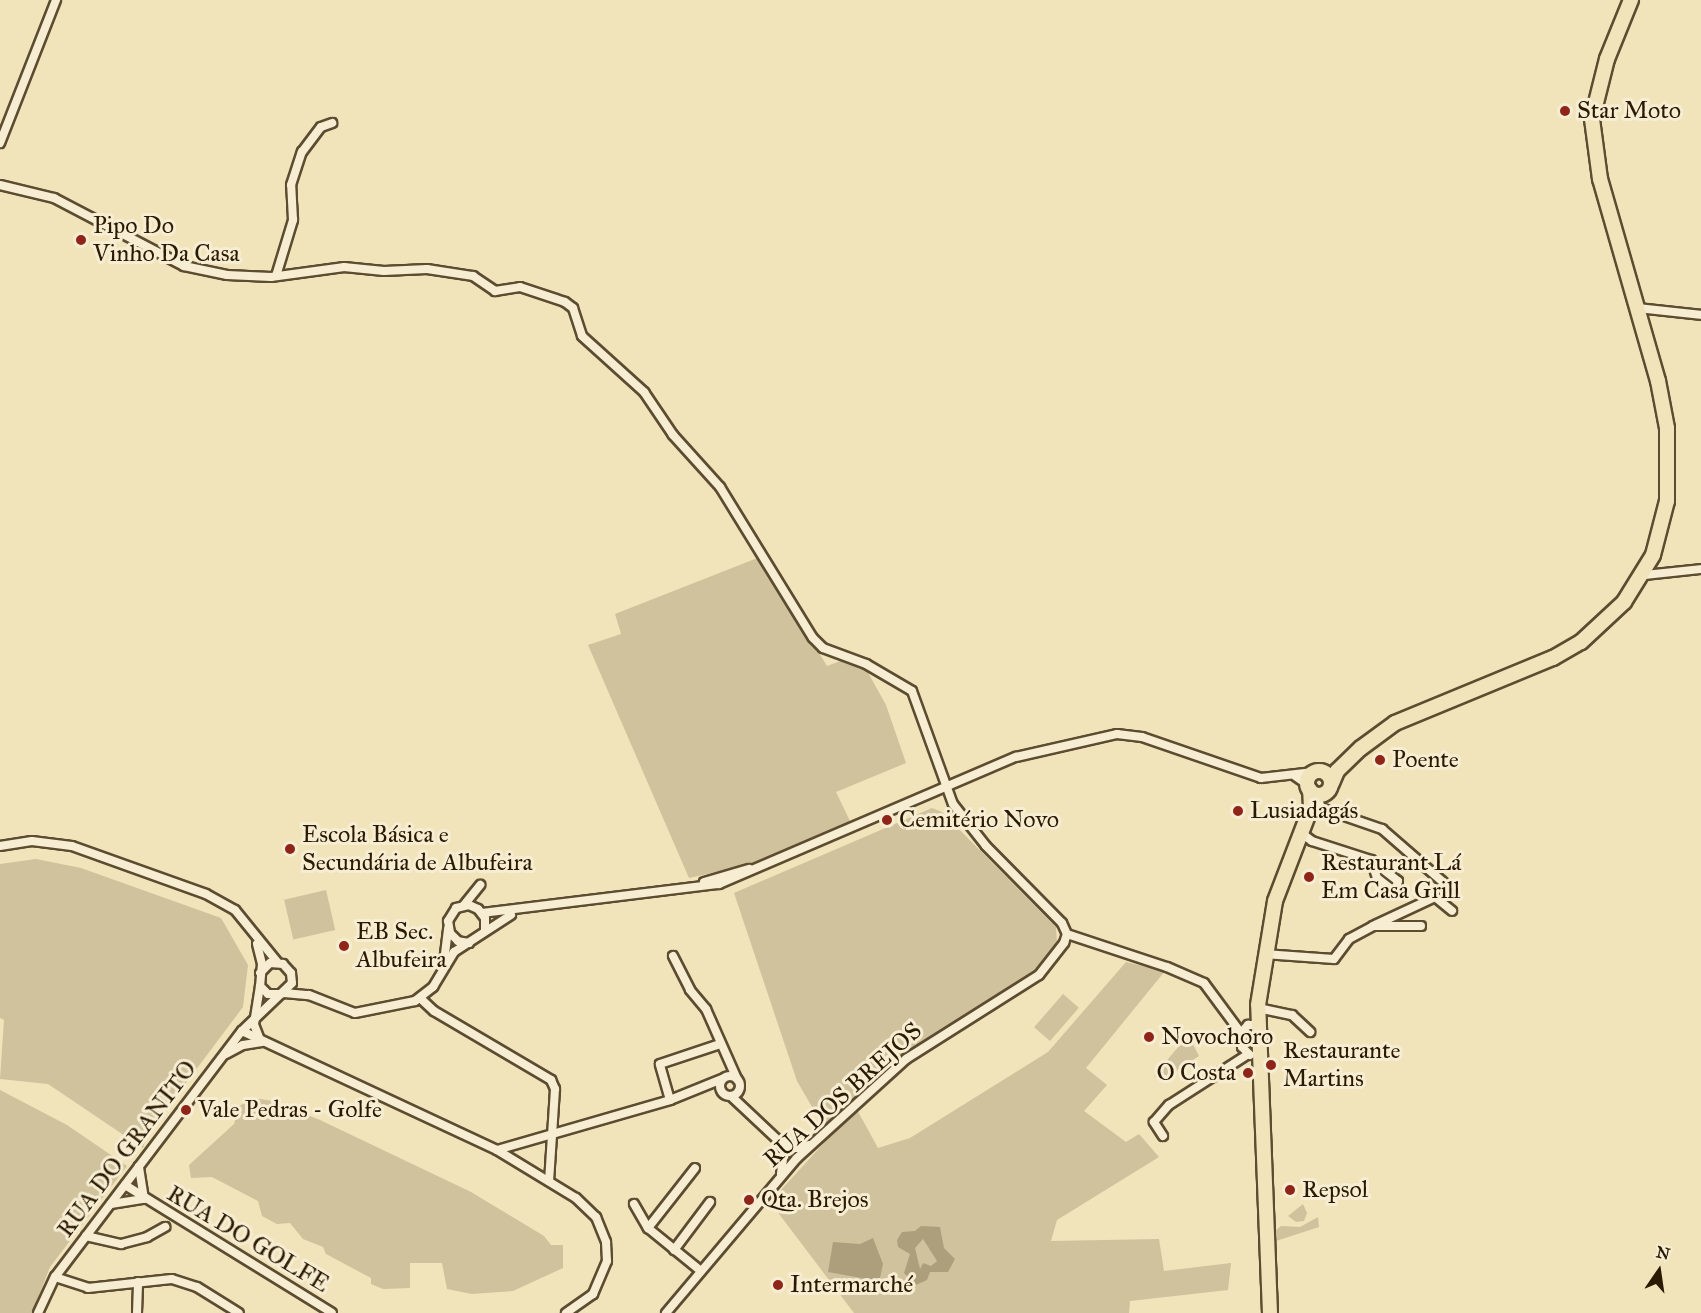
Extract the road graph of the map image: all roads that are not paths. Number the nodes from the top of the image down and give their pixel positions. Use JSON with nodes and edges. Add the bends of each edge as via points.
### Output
{"nodes":[{"id":1,"x":56,"y":0,"type":"edge"},
{"id":2,"x":1631,"y":0,"type":"edge"},
{"id":3,"x":332,"y":123,"type":"dead end"},
{"id":4,"x":0,"y":143,"type":"edge"},
{"id":5,"x":0,"y":185,"type":"edge"},
{"id":6,"x":276,"y":276,"type":"junction"},
{"id":7,"x":1637,"y":308,"type":"junction"},
{"id":8,"x":1701,"y":315,"type":"edge"},
{"id":9,"x":1701,"y":569,"type":"edge"},
{"id":10,"x":1644,"y":575,"type":"junction"},
{"id":11,"x":1361,"y":748,"type":"junction"},
{"id":12,"x":1294,"y":776,"type":"junction"},
{"id":13,"x":1312,"y":779,"type":"junction"},
{"id":14,"x":948,"y":786,"type":"junction"},
{"id":15,"x":1326,"y":792,"type":"junction"},
{"id":16,"x":1301,"y":831,"type":"junction"},
{"id":17,"x":0,"y":846,"type":"edge"},
{"id":18,"x":1371,"y":860,"type":"dead end"},
{"id":19,"x":1443,"y":882,"type":"dead end"},
{"id":20,"x":464,"y":905,"type":"junction"},
{"id":21,"x":480,"y":911,"type":"junction"},
{"id":22,"x":519,"y":911,"type":"junction"},
{"id":23,"x":1452,"y":911,"type":"dead end"},
{"id":24,"x":1373,"y":926,"type":"junction"},
{"id":25,"x":1421,"y":926,"type":"dead end"},
{"id":26,"x":448,"y":927,"type":"junction"},
{"id":27,"x":251,"y":929,"type":"junction"},
{"id":28,"x":485,"y":930,"type":"junction"},
{"id":29,"x":1067,"y":934,"type":"junction"},
{"id":30,"x":469,"y":943,"type":"junction"},
{"id":31,"x":1264,"y":954,"type":"junction"},
{"id":32,"x":673,"y":956,"type":"dead end"},
{"id":33,"x":278,"y":963,"type":"junction"},
{"id":34,"x":444,"y":965,"type":"junction"},
{"id":35,"x":260,"y":973,"type":"junction"},
{"id":36,"x":292,"y":979,"type":"junction"},
{"id":37,"x":260,"y":986,"type":"junction"},
{"id":38,"x":283,"y":994,"type":"junction"},
{"id":39,"x":309,"y":995,"type":"junction"},
{"id":40,"x":420,"y":998,"type":"junction"},
{"id":41,"x":1258,"y":1008,"type":"junction"},
{"id":42,"x":255,"y":1014,"type":"junction"},
{"id":43,"x":1258,"y":1025,"type":"junction"},
{"id":44,"x":242,"y":1031,"type":"junction"},
{"id":45,"x":1310,"y":1032,"type":"dead end"},
{"id":46,"x":1241,"y":1033,"type":"junction"},
{"id":47,"x":262,"y":1042,"type":"junction"},
{"id":48,"x":720,"y":1044,"type":"junction"},
{"id":49,"x":1252,"y":1055,"type":"junction"},
{"id":50,"x":223,"y":1056,"type":"junction"},
{"id":51,"x":722,"y":1079,"type":"junction"},
{"id":52,"x":738,"y":1082,"type":"junction"},
{"id":53,"x":695,"y":1092,"type":"junction"},
{"id":54,"x":727,"y":1095,"type":"junction"},
{"id":55,"x":670,"y":1100,"type":"junction"},
{"id":56,"x":759,"y":1122,"type":"junction"},
{"id":57,"x":552,"y":1134,"type":"junction"},
{"id":58,"x":1163,"y":1136,"type":"dead end"},
{"id":59,"x":813,"y":1143,"type":"junction"},
{"id":60,"x":787,"y":1149,"type":"junction"},
{"id":61,"x":497,"y":1150,"type":"junction"},
{"id":62,"x":797,"y":1158,"type":"junction"},
{"id":63,"x":139,"y":1165,"type":"junction"},
{"id":64,"x":694,"y":1168,"type":"dead end"},
{"id":65,"x":781,"y":1176,"type":"junction"},
{"id":66,"x":549,"y":1181,"type":"junction"},
{"id":67,"x":125,"y":1185,"type":"junction"},
{"id":68,"x":144,"y":1199,"type":"junction"},
{"id":69,"x":710,"y":1202,"type":"dead end"},
{"id":70,"x":110,"y":1204,"type":"junction"},
{"id":71,"x":634,"y":1204,"type":"dead end"},
{"id":72,"x":165,"y":1227,"type":"dead end"},
{"id":73,"x":648,"y":1228,"type":"junction"},
{"id":74,"x":86,"y":1236,"type":"junction"},
{"id":75,"x":674,"y":1250,"type":"junction"},
{"id":76,"x":1270,"y":1264,"type":"junction"},
{"id":77,"x":701,"y":1271,"type":"junction"},
{"id":78,"x":55,"y":1277,"type":"junction"},
{"id":79,"x":138,"y":1282,"type":"junction"},
{"id":80,"x":579,"y":1310,"type":"edge"},
{"id":81,"x":38,"y":1313,"type":"edge"},
{"id":82,"x":137,"y":1313,"type":"edge"},
{"id":83,"x":239,"y":1313,"type":"edge"},
{"id":84,"x":332,"y":1313,"type":"edge"},
{"id":85,"x":566,"y":1313,"type":"edge"},
{"id":86,"x":666,"y":1313,"type":"edge"},
{"id":87,"x":1270,"y":1313,"type":"edge"},
{"id":88,"x":1280,"y":1313,"type":"edge"}],
"edges":[{"from":1,"to":4,"type":"street"},
{"from":2,"to":7,"type":"main road","via":[[1603,69],[1592,118],[1599,179]]},
{"from":3,"to":6,"type":"street","via":[[321,127],[302,152],[291,185],[293,220]]},
{"from":5,"to":6,"type":"street","via":[[54,198],[184,266],[227,275]]},
{"from":6,"to":14,"type":"street","via":[[344,267],[384,271],[427,269],[473,276],[502,292],[520,287],[538,290],[573,308],[582,336],[644,392],[673,435],[720,487],[813,638],[823,648],[866,664],[912,691]]},
{"from":7,"to":8,"type":"street"},
{"from":7,"to":10,"type":"main road","via":[[1664,404],[1669,453],[1665,518]]},
{"from":9,"to":10,"type":"street"},
{"from":10,"to":11,"type":"main road","via":[[1612,615],[1569,650],[1395,723]]},
{"from":11,"to":13,"type":"main road"},
{"from":11,"to":15,"type":"main road","via":[[1338,771]]},
{"from":12,"to":13,"type":"street"},
{"from":12,"to":13,"type":"street"},
{"from":12,"to":14,"type":"street","via":[[1261,778],[1142,737],[1117,734],[1016,757]]},
{"from":13,"to":15,"type":"main road","via":[[1319,795]]},
{"from":13,"to":15,"type":"main road","via":[[1327,773]]},
{"from":13,"to":16,"type":"main road","via":[[1311,807]]},
{"from":14,"to":22,"type":"street","via":[[770,863],[686,887]]},
{"from":14,"to":29,"type":"street","via":[[953,804],[986,846],[1062,923]]},
{"from":15,"to":16,"type":"main road"},
{"from":15,"to":19,"type":"street","via":[[1321,808],[1382,829]]},
{"from":16,"to":18,"type":"street","via":[[1312,840]]},
{"from":16,"to":31,"type":"main road","via":[[1275,901]]},
{"from":17,"to":27,"type":"street","via":[[32,841],[72,846],[206,894],[235,910]]},
{"from":20,"to":21,"type":"street"},
{"from":20,"to":21,"type":"street","via":[[480,885]]},
{"from":20,"to":26,"type":"street","via":[[452,912]]},
{"from":21,"to":22,"type":"street"},
{"from":21,"to":28,"type":"street"},
{"from":22,"to":28,"type":"street"},
{"from":23,"to":24,"type":"street","via":[[1435,897]]},
{"from":24,"to":25,"type":"street"},
{"from":24,"to":31,"type":"street","via":[[1349,939],[1334,959]]},
{"from":26,"to":30,"type":"street","via":[[454,937]]},
{"from":26,"to":34,"type":"street"},
{"from":27,"to":33,"type":"street"},
{"from":27,"to":35,"type":"street","via":[[262,964]]},
{"from":28,"to":30,"type":"street"},
{"from":29,"to":46,"type":"street","via":[[1133,954],[1204,983]]},
{"from":29,"to":59,"type":"street","name":"RUA DOS BREJOS","via":[[1039,975],[906,1059]]},
{"from":30,"to":34,"type":"street","via":[[454,952]]},
{"from":31,"to":41,"type":"main road"},
{"from":32,"to":48,"type":"street","via":[[690,990],[706,1009]]},
{"from":33,"to":35,"type":"street","via":[[265,966]]},
{"from":33,"to":36,"type":"street","via":[[288,968]]},
{"from":34,"to":40,"type":"street","via":[[433,987]]},
{"from":35,"to":37,"type":"street"},
{"from":36,"to":38,"type":"street"},
{"from":36,"to":39,"type":"street"},
{"from":37,"to":38,"type":"street","via":[[268,994]]},
{"from":37,"to":42,"type":"street","name":"RUA DO GRANITO"},
{"from":38,"to":39,"type":"street"},
{"from":38,"to":42,"type":"street","name":"RUA DO GRANITO"},
{"from":39,"to":40,"type":"street","via":[[355,1012]]},
{"from":40,"to":57,"type":"street","via":[[434,1011],[551,1080],[555,1089]]},
{"from":41,"to":43,"type":"main road"},
{"from":41,"to":45,"type":"street","via":[[1292,1014]]},
{"from":42,"to":44,"type":"street","name":"RUA DO GRANITO"},
{"from":42,"to":47,"type":"street","via":[[255,1033]]},
{"from":43,"to":46,"type":"street","via":[[1248,1025]]},
{"from":43,"to":49,"type":"main road"},
{"from":44,"to":47,"type":"street"},
{"from":44,"to":50,"type":"street","name":"RUA DO GRANITO"},
{"from":46,"to":49,"type":"street","via":[[1240,1042]]},
{"from":47,"to":50,"type":"street","via":[[243,1045]]},
{"from":47,"to":61,"type":"street"},
{"from":48,"to":52,"type":"street"},
{"from":48,"to":55,"type":"street","via":[[660,1064]]},
{"from":49,"to":58,"type":"street","via":[[1170,1105],[1154,1122]]},
{"from":49,"to":76,"type":"main road"},
{"from":50,"to":63,"type":"street","name":"RUA DO GRANITO"},
{"from":51,"to":52,"type":"street"},
{"from":51,"to":53,"type":"street"},
{"from":51,"to":54,"type":"street"},
{"from":52,"to":54,"type":"street"},
{"from":52,"to":56,"type":"street"},
{"from":53,"to":54,"type":"street"},
{"from":53,"to":55,"type":"street"},
{"from":54,"to":56,"type":"street"},
{"from":55,"to":57,"type":"street"},
{"from":56,"to":60,"type":"street"},
{"from":57,"to":61,"type":"street"},
{"from":57,"to":66,"type":"street"},
{"from":59,"to":60,"type":"street"},
{"from":59,"to":62,"type":"street","name":"RUA DOS BREJOS"},
{"from":60,"to":62,"type":"street"},
{"from":60,"to":65,"type":"street"},
{"from":61,"to":66,"type":"street"},
{"from":62,"to":65,"type":"street","name":"RUA DOS BREJOS"},
{"from":63,"to":67,"type":"street","name":"RUA DO GRANITO"},
{"from":63,"to":68,"type":"street","name":"RUA DO GOLFE"},
{"from":64,"to":73,"type":"street"},
{"from":65,"to":77,"type":"street","name":"RUA DOS BREJOS"},
{"from":66,"to":80,"type":"street","via":[[596,1217],[606,1242],[607,1261],[601,1280]]},
{"from":67,"to":68,"type":"street","name":"RUA DO GOLFE"},
{"from":67,"to":70,"type":"street","name":"RUA DO GRANITO"},
{"from":68,"to":70,"type":"street","name":"RUA DO GOLFE"},
{"from":68,"to":84,"type":"street","name":"RUA DO GOLFE"},
{"from":69,"to":75,"type":"street"},
{"from":70,"to":74,"type":"street","name":"RUA DO GRANITO"},
{"from":71,"to":73,"type":"street"},
{"from":72,"to":74,"type":"street","via":[[147,1238],[121,1245]]},
{"from":73,"to":75,"type":"street"},
{"from":74,"to":78,"type":"street","name":"RUA DO GRANITO"},
{"from":75,"to":77,"type":"street"},
{"from":76,"to":87,"type":"main road"},
{"from":76,"to":88,"type":"main road"},
{"from":77,"to":86,"type":"street","name":"RUA DOS BREJOS"},
{"from":78,"to":79,"type":"street","via":[[88,1288]]},
{"from":78,"to":81,"type":"street","name":"RUA DO GRANITO"},
{"from":79,"to":82,"type":"street"},
{"from":79,"to":83,"type":"street","via":[[184,1281]]},
{"from":80,"to":85,"type":"street"}]}
